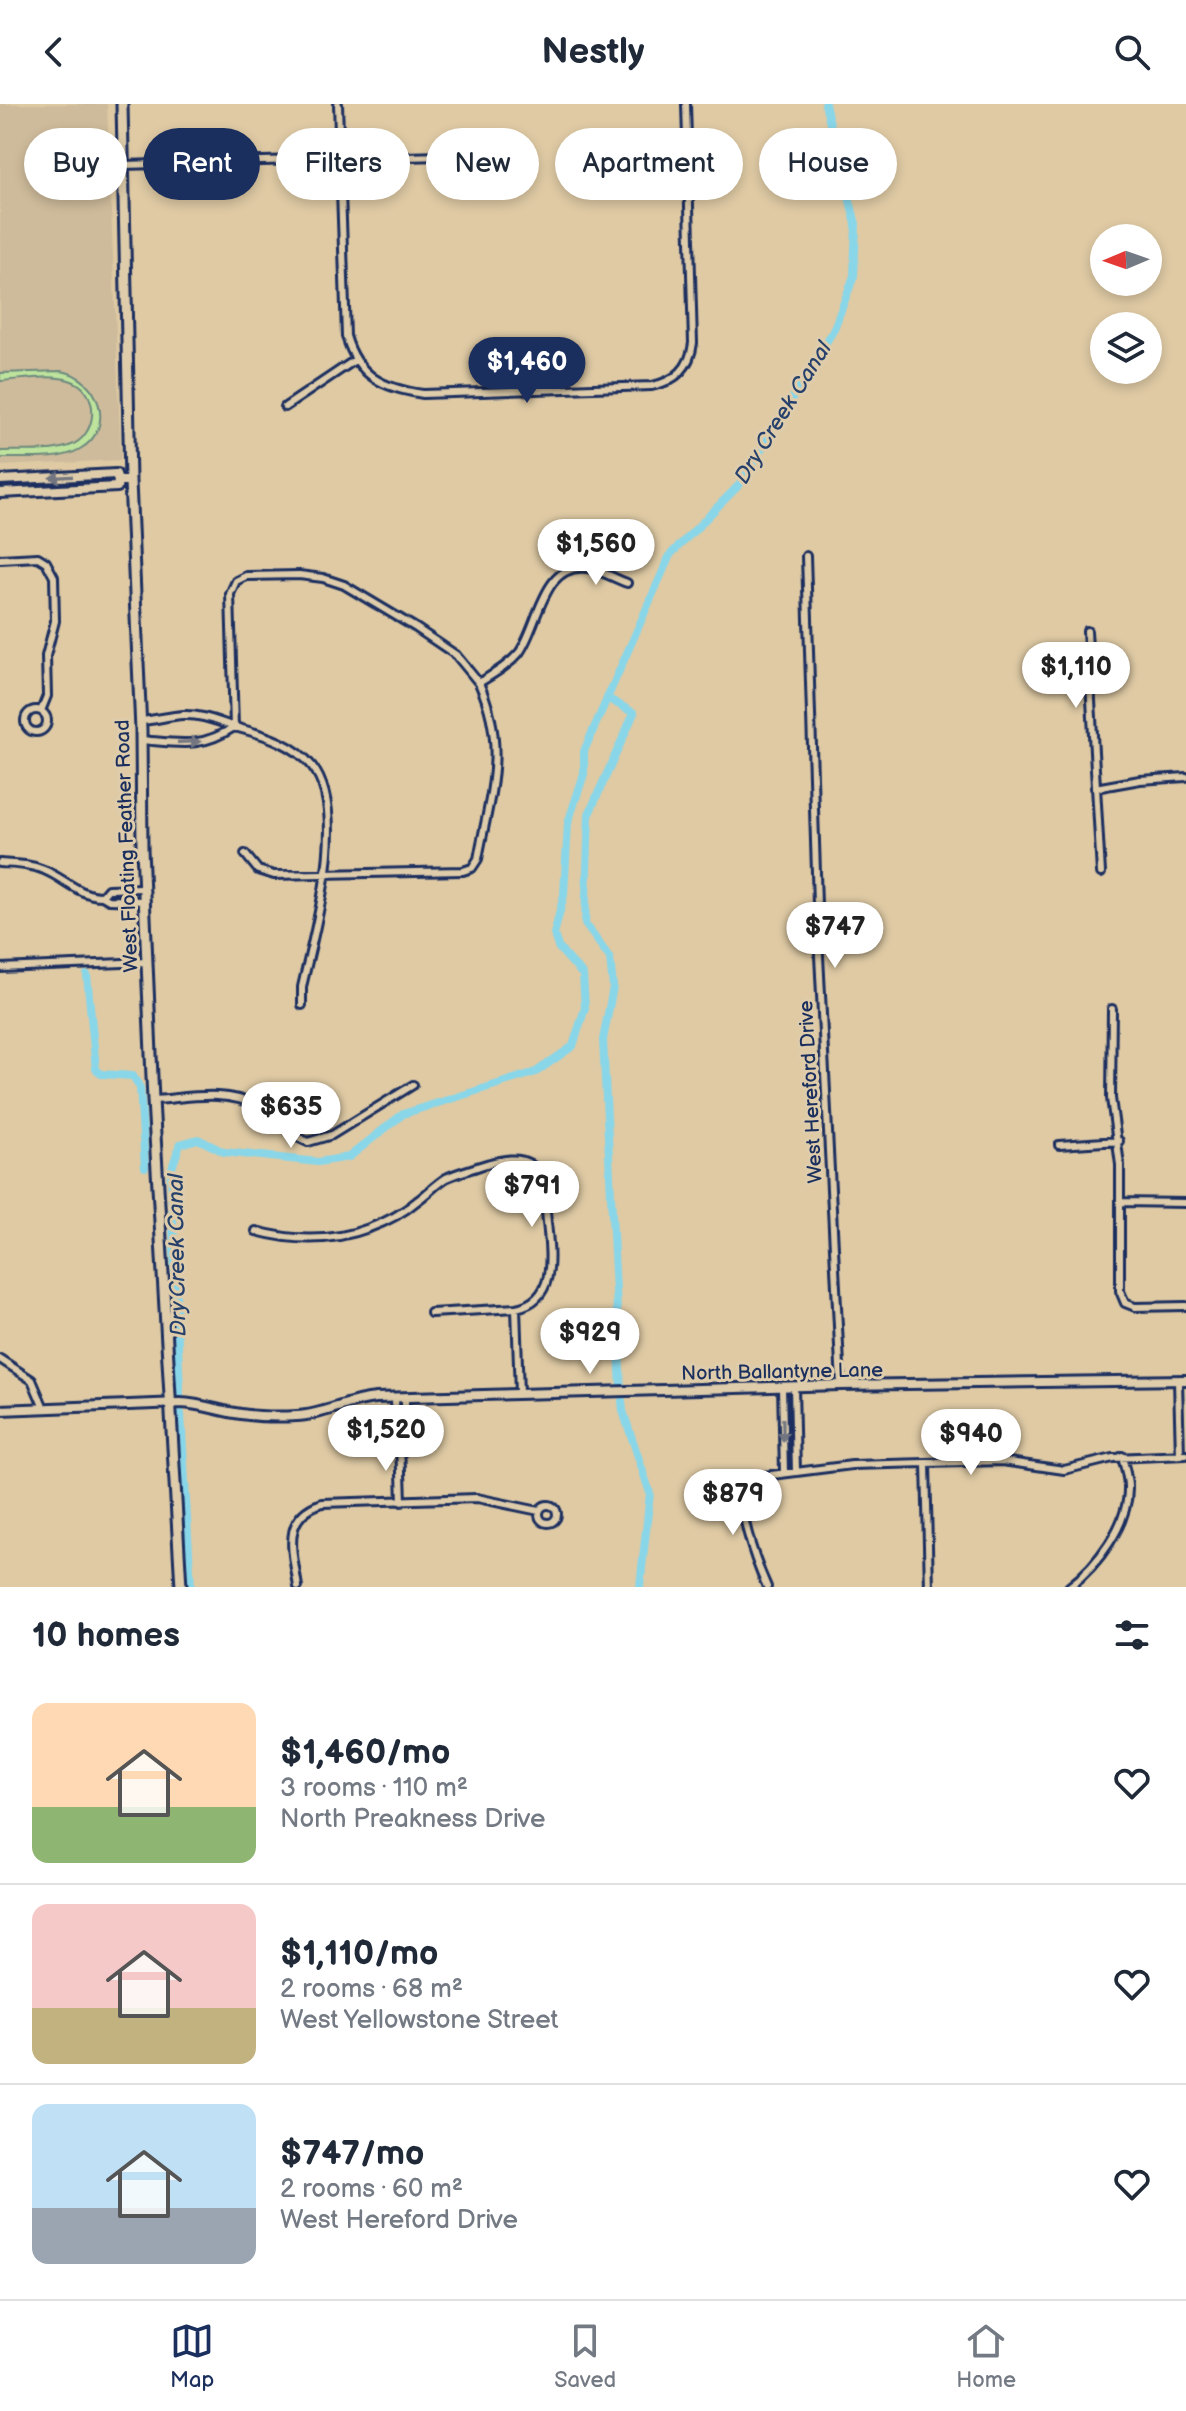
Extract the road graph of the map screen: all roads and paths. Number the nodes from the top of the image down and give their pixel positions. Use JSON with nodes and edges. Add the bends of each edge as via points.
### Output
{"nodes":[{"id":1,"x":122,"y":104,"type":"edge"},
{"id":2,"x":338,"y":104,"type":"edge"},
{"id":3,"x":686,"y":104,"type":"edge"},
{"id":4,"x":122,"y":128,"type":"edge"},
{"id":5,"x":338,"y":128,"type":"edge"},
{"id":6,"x":276,"y":161,"type":"edge"},
{"id":7,"x":127,"y":165,"type":"edge"},
{"id":8,"x":124,"y":200,"type":"edge"},
{"id":9,"x":340,"y":200,"type":"edge"},
{"id":10,"x":355,"y":360,"type":"junction"},
{"id":11,"x":285,"y":407,"type":"dead end"},
{"id":12,"x":0,"y":480,"type":"edge"},
{"id":13,"x":118,"y":481,"type":"junction"},
{"id":14,"x":130,"y":481,"type":"junction"},
{"id":15,"x":0,"y":493,"type":"edge"},
{"id":16,"x":806,"y":556,"type":"dead end"},
{"id":17,"x":0,"y":559,"type":"edge"},
{"id":18,"x":627,"y":583,"type":"dead end"},
{"id":19,"x":1087,"y":631,"type":"dead end"},
{"id":20,"x":479,"y":683,"type":"junction"},
{"id":21,"x":41,"y":711,"type":"dead end"},
{"id":22,"x":141,"y":721,"type":"junction"},
{"id":23,"x":234,"y":727,"type":"junction"},
{"id":24,"x":141,"y":740,"type":"junction"},
{"id":25,"x":1186,"y":777,"type":"edge"},
{"id":26,"x":1095,"y":788,"type":"junction"},
{"id":27,"x":245,"y":854,"type":"dead end"},
{"id":28,"x":0,"y":863,"type":"edge"},
{"id":29,"x":1101,"y":873,"type":"dead end"},
{"id":30,"x":325,"y":874,"type":"junction"},
{"id":31,"x":143,"y":888,"type":"junction"},
{"id":32,"x":102,"y":896,"type":"junction"},
{"id":33,"x":144,"y":901,"type":"junction"},
{"id":34,"x":148,"y":962,"type":"junction"},
{"id":35,"x":0,"y":968,"type":"edge"},
{"id":36,"x":302,"y":1005,"type":"dead end"},
{"id":37,"x":1112,"y":1009,"type":"dead end"},
{"id":38,"x":413,"y":1085,"type":"dead end"},
{"id":39,"x":153,"y":1100,"type":"junction"},
{"id":40,"x":1119,"y":1141,"type":"junction"},
{"id":41,"x":1059,"y":1145,"type":"dead end"},
{"id":42,"x":1121,"y":1202,"type":"junction"},
{"id":43,"x":1186,"y":1203,"type":"edge"},
{"id":44,"x":256,"y":1231,"type":"dead end"},
{"id":45,"x":1186,"y":1306,"type":"edge"},
{"id":46,"x":516,"y":1308,"type":"junction"},
{"id":47,"x":431,"y":1313,"type":"dead end"},
{"id":48,"x":0,"y":1359,"type":"edge"},
{"id":49,"x":1182,"y":1380,"type":"edge"},
{"id":50,"x":841,"y":1385,"type":"junction"},
{"id":51,"x":782,"y":1387,"type":"junction"},
{"id":52,"x":794,"y":1387,"type":"junction"},
{"id":53,"x":519,"y":1394,"type":"junction"},
{"id":54,"x":400,"y":1397,"type":"junction"},
{"id":55,"x":171,"y":1404,"type":"junction"},
{"id":56,"x":44,"y":1408,"type":"junction"},
{"id":57,"x":0,"y":1410,"type":"edge"},
{"id":58,"x":1183,"y":1455,"type":"edge"},
{"id":59,"x":1122,"y":1456,"type":"junction"},
{"id":60,"x":926,"y":1463,"type":"junction"},
{"id":61,"x":796,"y":1472,"type":"junction"},
{"id":62,"x":784,"y":1473,"type":"junction"},
{"id":63,"x":402,"y":1502,"type":"junction"},
{"id":64,"x":539,"y":1511,"type":"dead end"},
{"id":65,"x":181,"y":1587,"type":"edge"},
{"id":66,"x":298,"y":1587,"type":"edge"},
{"id":67,"x":767,"y":1587,"type":"edge"},
{"id":68,"x":929,"y":1587,"type":"edge"},
{"id":69,"x":1069,"y":1587,"type":"edge"}],
"edges":[{"from":1,"to":4,"type":"main road","name":"West Floating Feather Road"},
{"from":2,"to":5,"type":"street"},
{"from":3,"to":10,"type":"street","via":[[692,355],[677,377],[652,386],[423,394],[380,383]]},
{"from":6,"to":7,"type":"street"},
{"from":8,"to":14,"type":"main road","name":"West Floating Feather Road"},
{"from":9,"to":10,"type":"street","via":[[344,320]]},
{"from":10,"to":11,"type":"street"},
{"from":13,"to":12,"type":"street","one_way":true,"via":[[116,474]]},
{"from":13,"to":14,"type":"street"},
{"from":13,"to":15,"type":"street","via":[[117,487]]},
{"from":14,"to":22,"type":"main road","name":"West Floating Feather Road"},
{"from":16,"to":50,"type":"street","name":"West Hereford Drive","via":[[818,936]]},
{"from":17,"to":21,"type":"street","via":[[30,556],[46,562],[54,577],[55,621]]},
{"from":18,"to":20,"type":"street","via":[[590,568],[566,569],[549,588],[515,657]]},
{"from":19,"to":26,"type":"street"},
{"from":20,"to":23,"type":"street","via":[[456,655],[344,585],[299,575],[246,576],[236,581],[230,594]]},
{"from":20,"to":30,"type":"street","via":[[496,738],[487,813],[472,868]]},
{"from":22,"to":23,"type":"street","via":[[184,715]]},
{"from":22,"to":24,"type":"main road","name":"West Floating Feather Road"},
{"from":24,"to":23,"type":"street","one_way":true,"via":[[195,743],[214,740]]},
{"from":23,"to":30,"type":"street","via":[[287,745],[312,766],[329,810]]},
{"from":24,"to":31,"type":"main road","name":"West Floating Feather Road"},
{"from":25,"to":26,"type":"street"},
{"from":26,"to":29,"type":"street"},
{"from":27,"to":30,"type":"street","via":[[258,870],[274,875]]},
{"from":28,"to":32,"type":"street","via":[[46,870],[92,896]]},
{"from":30,"to":36,"type":"street"},
{"from":31,"to":32,"type":"street","via":[[108,889]]},
{"from":31,"to":33,"type":"main road","name":"West Floating Feather Road"},
{"from":32,"to":33,"type":"street"},
{"from":33,"to":34,"type":"main road","name":"West Floating Feather Road"},
{"from":34,"to":35,"type":"street"},
{"from":34,"to":39,"type":"main road","name":"West Floating Feather Road"},
{"from":37,"to":40,"type":"street","via":[[1111,1098]]},
{"from":38,"to":39,"type":"street","via":[[340,1131],[308,1142],[237,1098]]},
{"from":39,"to":55,"type":"main road","name":"West Floating Feather Road"},
{"from":40,"to":41,"type":"street"},
{"from":40,"to":42,"type":"street"},
{"from":42,"to":43,"type":"street"},
{"from":42,"to":45,"type":"street","via":[[1118,1245],[1125,1303]]},
{"from":44,"to":46,"type":"street","via":[[295,1238],[345,1235],[394,1217],[449,1176],[515,1158],[538,1171],[545,1190],[549,1272],[542,1295]]},
{"from":46,"to":47,"type":"street"},
{"from":46,"to":53,"type":"street"},
{"from":48,"to":56,"type":"street","via":[[32,1380]]},
{"from":49,"to":50,"type":"street","name":"North Ballantyne Lane"},
{"from":49,"to":58,"type":"street"},
{"from":50,"to":52,"type":"street","name":"North Ballantyne Lane"},
{"from":51,"to":52,"type":"street","name":"North Ballantyne Lane"},
{"from":51,"to":53,"type":"street","name":"North Ballantyne Lane"},
{"from":51,"to":62,"type":"street","one_way":true},
{"from":52,"to":61,"type":"street"},
{"from":53,"to":54,"type":"street","name":"North Ballantyne Lane"},
{"from":54,"to":55,"type":"street","name":"North Ballantyne Lane","via":[[274,1417]]},
{"from":54,"to":63,"type":"street","via":[[405,1437],[400,1443]]},
{"from":55,"to":56,"type":"street","name":"North Ballantyne Lane"},
{"from":55,"to":65,"type":"main road","name":"West Floating Feather Road"},
{"from":56,"to":57,"type":"street","name":"North Ballantyne Lane"},
{"from":58,"to":59,"type":"street"},
{"from":59,"to":60,"type":"street","via":[[1064,1470],[1002,1461]]},
{"from":59,"to":69,"type":"street","via":[[1128,1485],[1118,1527],[1088,1571]]},
{"from":60,"to":61,"type":"street"},
{"from":60,"to":68,"type":"street"},
{"from":61,"to":62,"type":"street"},
{"from":62,"to":67,"type":"street","via":[[755,1475],[742,1489],[748,1541]]},
{"from":63,"to":64,"type":"street","via":[[477,1498]]},
{"from":63,"to":66,"type":"street","via":[[322,1503],[302,1513],[291,1538]]}]}
